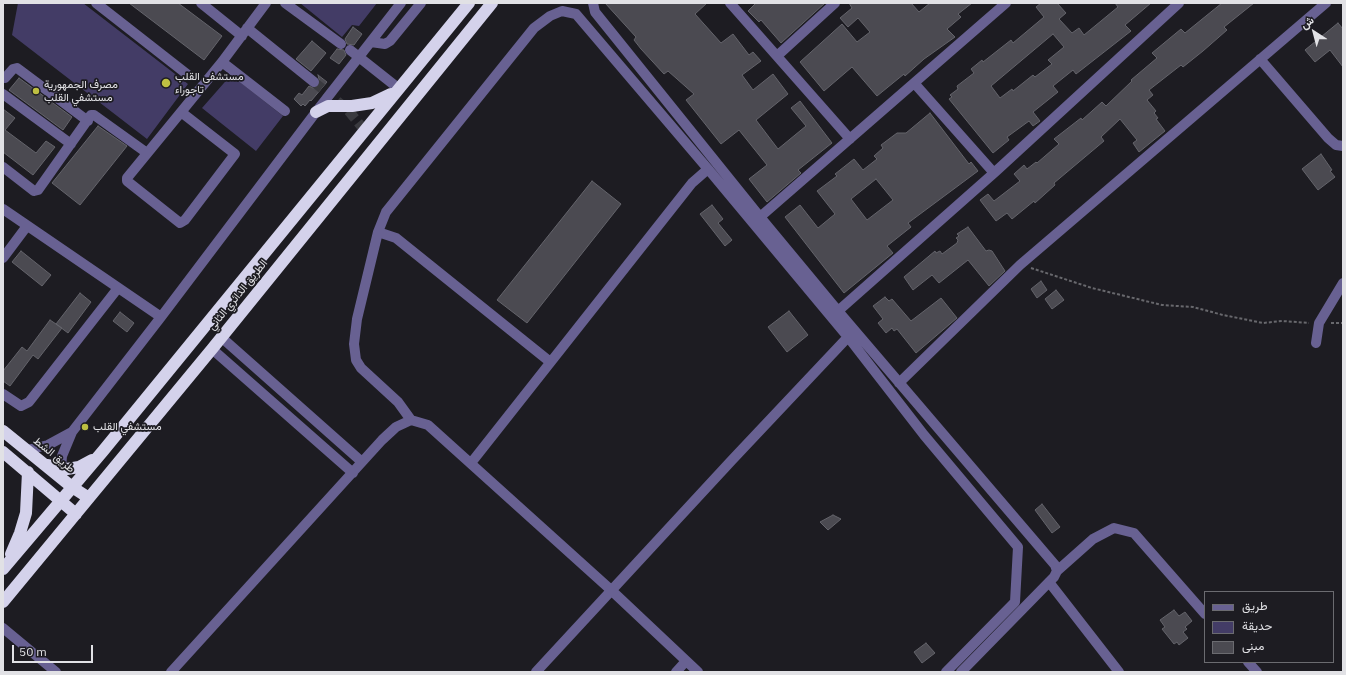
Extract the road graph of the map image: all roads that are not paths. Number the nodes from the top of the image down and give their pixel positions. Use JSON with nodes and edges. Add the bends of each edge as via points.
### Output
{"nodes":[{"id":1,"x":96,"y":3,"type":"edge"},
{"id":2,"x":201,"y":3,"type":"edge"},
{"id":3,"x":266,"y":3,"type":"edge"},
{"id":4,"x":285,"y":3,"type":"edge"},
{"id":5,"x":392,"y":3,"type":"edge"},
{"id":6,"x":401,"y":3,"type":"edge"},
{"id":7,"x":421,"y":3,"type":"edge"},
{"id":8,"x":469,"y":3,"type":"edge"},
{"id":9,"x":492,"y":3,"type":"edge"},
{"id":10,"x":593,"y":3,"type":"edge"},
{"id":11,"x":730,"y":3,"type":"edge"},
{"id":12,"x":835,"y":3,"type":"edge"},
{"id":13,"x":1006,"y":3,"type":"edge"},
{"id":14,"x":1180,"y":3,"type":"edge"},
{"id":15,"x":1326,"y":3,"type":"edge"},
{"id":16,"x":245,"y":32,"type":"junction"},
{"id":17,"x":371,"y":42,"type":"junction"},
{"id":18,"x":341,"y":44,"type":"dead end"},
{"id":19,"x":355,"y":54,"type":"junction"},
{"id":20,"x":777,"y":56,"type":"junction"},
{"id":21,"x":1260,"y":59,"type":"junction"},
{"id":22,"x":222,"y":62,"type":"junction"},
{"id":23,"x":188,"y":75,"type":"dead end"},
{"id":24,"x":4,"y":78,"type":"edge"},
{"id":25,"x":314,"y":82,"type":"tunnel mouth"},
{"id":26,"x":915,"y":84,"type":"junction"},
{"id":27,"x":398,"y":88,"type":"junction"},
{"id":28,"x":3,"y":94,"type":"edge"},
{"id":29,"x":285,"y":111,"type":"dead end"},
{"id":30,"x":181,"y":112,"type":"junction"},
{"id":31,"x":316,"y":112,"type":"junction"},
{"id":32,"x":88,"y":121,"type":"junction"},
{"id":33,"x":850,"y":139,"type":"junction"},
{"id":34,"x":71,"y":144,"type":"junction"},
{"id":35,"x":1343,"y":146,"type":"edge"},
{"id":36,"x":147,"y":153,"type":"junction"},
{"id":37,"x":3,"y":167,"type":"edge"},
{"id":38,"x":708,"y":169,"type":"junction"},
{"id":39,"x":994,"y":173,"type":"junction"},
{"id":40,"x":3,"y":209,"type":"edge"},
{"id":41,"x":760,"y":217,"type":"junction"},
{"id":42,"x":27,"y":226,"type":"junction"},
{"id":43,"x":378,"y":232,"type":"junction"},
{"id":44,"x":3,"y":258,"type":"edge"},
{"id":45,"x":1343,"y":283,"type":"edge"},
{"id":46,"x":118,"y":288,"type":"junction"},
{"id":47,"x":838,"y":312,"type":"junction"},
{"id":48,"x":161,"y":317,"type":"junction"},
{"id":49,"x":221,"y":336,"type":"junction"},
{"id":50,"x":848,"y":338,"type":"junction"},
{"id":51,"x":1316,"y":342,"type":"dead end"},
{"id":52,"x":212,"y":349,"type":"junction"},
{"id":53,"x":550,"y":361,"type":"junction"},
{"id":54,"x":899,"y":383,"type":"junction"},
{"id":55,"x":3,"y":394,"type":"edge"},
{"id":56,"x":411,"y":420,"type":"junction"},
{"id":57,"x":3,"y":431,"type":"edge"},
{"id":58,"x":72,"y":432,"type":"junction"},
{"id":59,"x":27,"y":450,"type":"junction"},
{"id":60,"x":103,"y":451,"type":"junction"},
{"id":61,"x":3,"y":452,"type":"edge"},
{"id":62,"x":362,"y":462,"type":"junction"},
{"id":63,"x":42,"y":463,"type":"junction"},
{"id":64,"x":470,"y":463,"type":"junction"},
{"id":65,"x":61,"y":468,"type":"junction"},
{"id":66,"x":28,"y":472,"type":"junction"},
{"id":67,"x":353,"y":473,"type":"junction"},
{"id":68,"x":72,"y":487,"type":"junction"},
{"id":69,"x":89,"y":498,"type":"junction"},
{"id":70,"x":61,"y":500,"type":"junction"},
{"id":71,"x":76,"y":514,"type":"junction"},
{"id":72,"x":3,"y":569,"type":"edge"},
{"id":73,"x":1057,"y":571,"type":"junction"},
{"id":74,"x":1049,"y":582,"type":"junction"},
{"id":75,"x":611,"y":590,"type":"junction"},
{"id":76,"x":3,"y":602,"type":"edge"},
{"id":77,"x":1204,"y":613,"type":"edge"},
{"id":78,"x":3,"y":628,"type":"edge"},
{"id":79,"x":686,"y":661,"type":"junction"},
{"id":80,"x":1249,"y":663,"type":"edge"},
{"id":81,"x":55,"y":672,"type":"edge"},
{"id":82,"x":171,"y":672,"type":"edge"},
{"id":83,"x":536,"y":672,"type":"edge"},
{"id":84,"x":676,"y":672,"type":"edge"},
{"id":85,"x":698,"y":672,"type":"edge"},
{"id":86,"x":946,"y":672,"type":"edge"},
{"id":87,"x":961,"y":672,"type":"edge"},
{"id":88,"x":1119,"y":672,"type":"edge"},
{"id":89,"x":1257,"y":672,"type":"edge"}],
"edges":[{"from":1,"to":23,"type":"street"},
{"from":2,"to":16,"type":"street"},
{"from":3,"to":16,"type":"street"},
{"from":4,"to":18,"type":"street"},
{"from":5,"to":19,"type":"street"},
{"from":6,"to":17,"type":"street"},
{"from":7,"to":17,"type":"street","via":[[390,41],[385,44]]},
{"from":8,"to":27,"type":"highway","name":"الطريق الدائري الثاني"},
{"from":9,"to":49,"type":"highway","name":"الطريق الدائري الثاني"},
{"from":10,"to":41,"type":"street","via":[[595,12]]},
{"from":11,"to":20,"type":"street"},
{"from":12,"to":20,"type":"street"},
{"from":13,"to":26,"type":"street"},
{"from":14,"to":39,"type":"street"},
{"from":15,"to":21,"type":"street"},
{"from":16,"to":22,"type":"street"},
{"from":16,"to":25,"type":"street"},
{"from":17,"to":19,"type":"street"},
{"from":19,"to":27,"type":"street"},
{"from":19,"to":31,"type":"street"},
{"from":20,"to":33,"type":"street"},
{"from":21,"to":35,"type":"street","via":[[1328,138],[1336,145]]},
{"from":21,"to":54,"type":"street","via":[[1020,265]]},
{"from":22,"to":29,"type":"street"},
{"from":22,"to":30,"type":"street"},
{"from":24,"to":32,"type":"street","via":[[17,68]]},
{"from":26,"to":33,"type":"street"},
{"from":26,"to":39,"type":"street"},
{"from":27,"to":31,"type":"highway","via":[[372,103],[328,106]]},
{"from":27,"to":60,"type":"highway","name":"الطريق الدائري الثاني"},
{"from":28,"to":34,"type":"street"},
{"from":30,"to":36,"type":"street"},
{"from":30,"to":36,"type":"street","via":[[235,154],[180,223],[126,180]]},
{"from":31,"to":48,"type":"street"},
{"from":32,"to":34,"type":"street"},
{"from":32,"to":36,"type":"street","via":[[92,115],[97,115]]},
{"from":33,"to":41,"type":"street"},
{"from":34,"to":37,"type":"street","via":[[38,190],[34,191]]},
{"from":38,"to":43,"type":"street","via":[[576,14],[562,11],[534,28],[518,47],[394,200]]},
{"from":38,"to":50,"type":"street"},
{"from":38,"to":53,"type":"street","via":[[692,183]]},
{"from":39,"to":47,"type":"street"},
{"from":40,"to":42,"type":"street"},
{"from":41,"to":47,"type":"street"},
{"from":42,"to":44,"type":"street"},
{"from":42,"to":46,"type":"street"},
{"from":43,"to":53,"type":"street","via":[[396,238]]},
{"from":43,"to":56,"type":"street","via":[[357,319],[354,344],[356,360],[361,368],[398,402]]},
{"from":45,"to":51,"type":"street","via":[[1320,323]]},
{"from":46,"to":48,"type":"street"},
{"from":46,"to":55,"type":"street","via":[[29,402],[21,406]]},
{"from":47,"to":54,"type":"street"},
{"from":48,"to":58,"type":"street"},
{"from":49,"to":52,"type":"highway","name":"الطريق الدائري الثاني"},
{"from":49,"to":62,"type":"street"},
{"from":50,"to":75,"type":"street"},
{"from":50,"to":86,"type":"street","via":[[924,435],[1018,547],[1015,602]]},
{"from":52,"to":67,"type":"street"},
{"from":52,"to":69,"type":"highway","name":"الطريق الدائري الثاني"},
{"from":53,"to":64,"type":"street"},
{"from":54,"to":73,"type":"street","via":[[1055,565]]},
{"from":56,"to":62,"type":"street","via":[[396,427]]},
{"from":56,"to":64,"type":"street","via":[[428,425]]},
{"from":57,"to":59,"type":"highway","name":"طريق الشط"},
{"from":58,"to":59,"type":"street","via":[[48,445]]},
{"from":58,"to":65,"type":"street","via":[[62,456]]},
{"from":59,"to":63,"type":"highway","name":"طريق الشط"},
{"from":60,"to":65,"type":"highway","via":[[79,467]]},
{"from":60,"to":68,"type":"highway","name":"الطريق الدائري الثاني"},
{"from":61,"to":66,"type":"highway"},
{"from":62,"to":67,"type":"street"},
{"from":63,"to":65,"type":"highway"},
{"from":63,"to":68,"type":"highway","name":"طريق الشط"},
{"from":64,"to":75,"type":"street"},
{"from":66,"to":70,"type":"highway"},
{"from":66,"to":72,"type":"highway","via":[[26,513],[20,533]]},
{"from":67,"to":82,"type":"street"},
{"from":68,"to":69,"type":"highway","name":"طريق الشط"},
{"from":68,"to":70,"type":"highway","name":"الطريق الدائري الثاني"},
{"from":69,"to":71,"type":"highway","name":"الطريق الدائري الثاني"},
{"from":70,"to":71,"type":"highway"},
{"from":70,"to":72,"type":"highway","name":"الطريق الدائري الثاني"},
{"from":71,"to":76,"type":"highway","name":"الطريق الدائري الثاني"},
{"from":73,"to":74,"type":"street"},
{"from":73,"to":77,"type":"street","via":[[1093,539],[1114,528],[1134,533]]},
{"from":74,"to":87,"type":"street"},
{"from":74,"to":88,"type":"street"},
{"from":75,"to":79,"type":"street"},
{"from":75,"to":83,"type":"street"},
{"from":78,"to":81,"type":"street"},
{"from":79,"to":84,"type":"street"},
{"from":79,"to":85,"type":"street"},
{"from":80,"to":89,"type":"street"}]}
